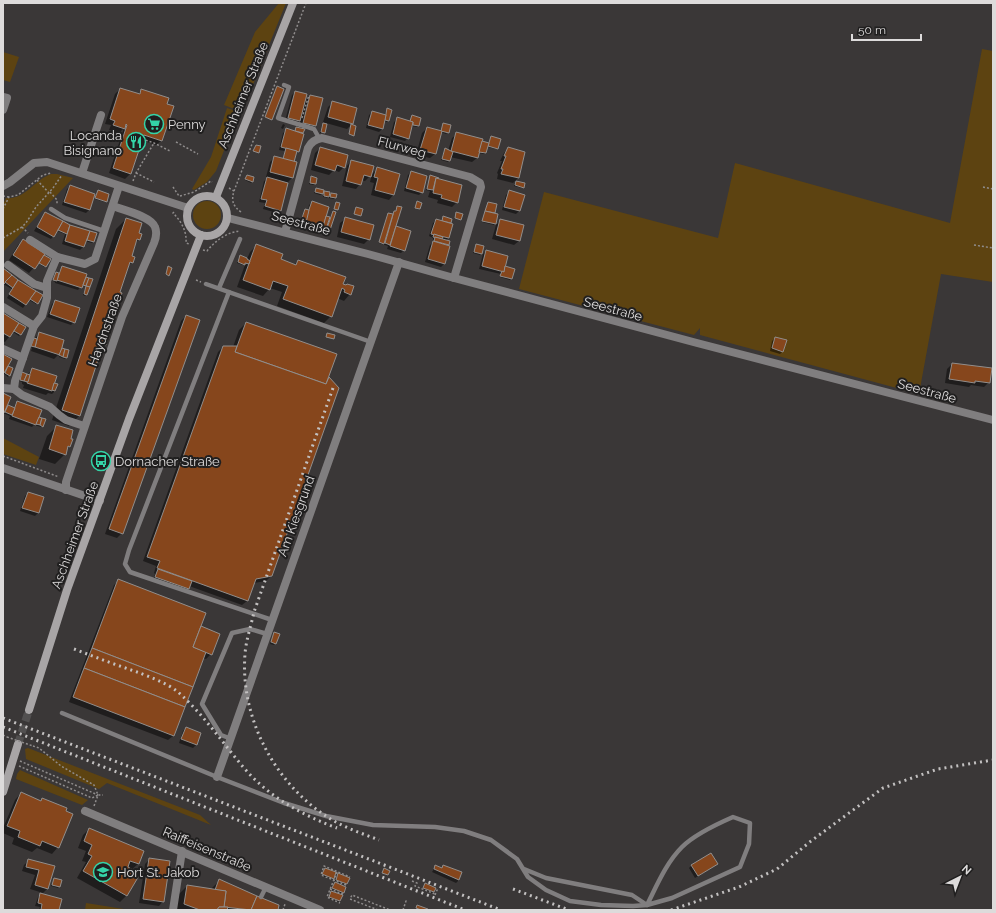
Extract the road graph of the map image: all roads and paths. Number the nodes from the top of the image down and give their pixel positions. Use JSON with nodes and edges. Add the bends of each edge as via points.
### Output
{"nodes":[{"id":1,"x":293,"y":3,"type":"edge"},
{"id":2,"x":306,"y":3,"type":"edge"},
{"id":3,"x":284,"y":85,"type":"dead end"},
{"id":4,"x":308,"y":95,"type":"dead end"},
{"id":5,"x":3,"y":97,"type":"edge"},
{"id":6,"x":3,"y":110,"type":"edge"},
{"id":7,"x":102,"y":116,"type":"dead end"},
{"id":8,"x":301,"y":125,"type":"junction"},
{"id":9,"x":319,"y":138,"type":"junction"},
{"id":10,"x":142,"y":139,"type":"dead end"},
{"id":11,"x":176,"y":142,"type":"dead end"},
{"id":12,"x":154,"y":143,"type":"junction"},
{"id":13,"x":170,"y":151,"type":"dead end"},
{"id":14,"x":198,"y":154,"type":"dead end"},
{"id":15,"x":57,"y":172,"type":"dead end"},
{"id":16,"x":62,"y":173,"type":"dead end"},
{"id":17,"x":82,"y":173,"type":"junction"},
{"id":18,"x":136,"y":173,"type":"junction"},
{"id":19,"x":37,"y":180,"type":"junction"},
{"id":20,"x":154,"y":182,"type":"dead end"},
{"id":21,"x":3,"y":186,"type":"edge"},
{"id":22,"x":119,"y":186,"type":"junction"},
{"id":23,"x":173,"y":187,"type":"dead end"},
{"id":24,"x":983,"y":188,"type":"dead end"},
{"id":25,"x":130,"y":189,"type":"junction"},
{"id":26,"x":993,"y":189,"type":"edge"},
{"id":27,"x":50,"y":193,"type":"junction"},
{"id":28,"x":3,"y":196,"type":"edge"},
{"id":29,"x":179,"y":196,"type":"dead end"},
{"id":30,"x":9,"y":197,"type":"junction"},
{"id":31,"x":216,"y":197,"type":"junction"},
{"id":32,"x":113,"y":206,"type":"junction"},
{"id":33,"x":188,"y":208,"type":"junction"},
{"id":34,"x":3,"y":209,"type":"edge"},
{"id":35,"x":53,"y":211,"type":"joint"},
{"id":36,"x":228,"y":218,"type":"junction"},
{"id":37,"x":240,"y":220,"type":"junction"},
{"id":38,"x":104,"y":231,"type":"junction"},
{"id":39,"x":285,"y":232,"type":"junction"},
{"id":40,"x":201,"y":235,"type":"junction"},
{"id":41,"x":3,"y":238,"type":"edge"},
{"id":42,"x":240,"y":239,"type":"dead end"},
{"id":43,"x":30,"y":240,"type":"dead end"},
{"id":44,"x":974,"y":245,"type":"dead end"},
{"id":45,"x":993,"y":248,"type":"edge"},
{"id":46,"x":207,"y":251,"type":"dead end"},
{"id":47,"x":57,"y":257,"type":"junction"},
{"id":48,"x":399,"y":262,"type":"junction"},
{"id":49,"x":8,"y":265,"type":"dead end"},
{"id":50,"x":454,"y":278,"type":"junction"},
{"id":51,"x":196,"y":280,"type":"dead end"},
{"id":52,"x":204,"y":283,"type":"joint"},
{"id":53,"x":47,"y":288,"type":"junction"},
{"id":54,"x":219,"y":288,"type":"junction"},
{"id":55,"x":229,"y":292,"type":"junction"},
{"id":56,"x":3,"y":307,"type":"edge"},
{"id":57,"x":34,"y":326,"type":"junction"},
{"id":58,"x":371,"y":342,"type":"junction"},
{"id":59,"x":3,"y":349,"type":"edge"},
{"id":60,"x":23,"y":358,"type":"junction"},
{"id":61,"x":3,"y":388,"type":"edge"},
{"id":62,"x":14,"y":389,"type":"junction"},
{"id":63,"x":993,"y":420,"type":"edge"},
{"id":64,"x":84,"y":426,"type":"junction"},
{"id":65,"x":3,"y":456,"type":"edge"},
{"id":66,"x":3,"y":468,"type":"edge"},
{"id":67,"x":66,"y":486,"type":"junction"},
{"id":68,"x":100,"y":501,"type":"junction"},
{"id":69,"x":272,"y":620,"type":"junction"},
{"id":70,"x":267,"y":634,"type":"junction"},
{"id":71,"x":29,"y":710,"type":"tunnel mouth"},
{"id":72,"x":62,"y":713,"type":"dead end"},
{"id":73,"x":3,"y":735,"type":"edge"},
{"id":74,"x":229,"y":738,"type":"junction"},
{"id":75,"x":18,"y":744,"type":"tunnel mouth"},
{"id":76,"x":24,"y":763,"type":"dead end"},
{"id":77,"x":22,"y":767,"type":"dead end"},
{"id":78,"x":216,"y":777,"type":"junction"},
{"id":79,"x":3,"y":792,"type":"edge"},
{"id":80,"x":98,"y":795,"type":"junction"},
{"id":81,"x":103,"y":795,"type":"dead end"},
{"id":82,"x":88,"y":812,"type":"joint"},
{"id":83,"x":182,"y":852,"type":"junction"},
{"id":84,"x":524,"y":869,"type":"junction"},
{"id":85,"x":338,"y":872,"type":"junction"},
{"id":86,"x":350,"y":877,"type":"dead end"},
{"id":87,"x":334,"y":880,"type":"junction"},
{"id":88,"x":412,"y":881,"type":"dead end"},
{"id":89,"x":346,"y":885,"type":"dead end"},
{"id":90,"x":266,"y":887,"type":"junction"},
{"id":91,"x":438,"y":888,"type":"dead end"},
{"id":92,"x":329,"y":890,"type":"junction"},
{"id":93,"x":343,"y":894,"type":"dead end"},
{"id":94,"x":261,"y":898,"type":"dead end"},
{"id":95,"x":408,"y":902,"type":"dead end"},
{"id":96,"x":340,"y":903,"type":"dead end"},
{"id":97,"x":646,"y":905,"type":"junction"},
{"id":98,"x":173,"y":910,"type":"edge"},
{"id":99,"x":320,"y":910,"type":"edge"},
{"id":100,"x":378,"y":910,"type":"edge"},
{"id":101,"x":390,"y":910,"type":"edge"},
{"id":102,"x":403,"y":910,"type":"edge"}],
"edges":[{"from":1,"to":31,"type":"main road","name":"Aschheimer Straße"},
{"from":2,"to":37,"type":"path","via":[[234,191],[232,199],[235,207],[242,213]]},
{"from":3,"to":8,"type":"lane","via":[[289,87],[278,118]]},
{"from":4,"to":8,"type":"path"},
{"from":5,"to":6,"type":"street","via":[[7,98]]},
{"from":7,"to":17,"type":"street"},
{"from":8,"to":9,"type":"lane","via":[[314,129]]},
{"from":9,"to":39,"type":"street","via":[[311,142],[308,148]]},
{"from":9,"to":50,"type":"street","name":"Flurweg","via":[[470,177],[480,183],[480,194]]},
{"from":10,"to":12,"type":"path"},
{"from":11,"to":14,"type":"path"},
{"from":12,"to":13,"type":"path"},
{"from":12,"to":18,"type":"path"},
{"from":15,"to":19,"type":"path","via":[[43,175]]},
{"from":16,"to":27,"type":"path"},
{"from":17,"to":21,"type":"street","via":[[47,162],[34,163]]},
{"from":17,"to":22,"type":"street"},
{"from":18,"to":20,"type":"path"},
{"from":18,"to":25,"type":"path"},
{"from":19,"to":27,"type":"path"},
{"from":19,"to":30,"type":"path","via":[[18,195]]},
{"from":22,"to":25,"type":"street"},
{"from":22,"to":32,"type":"street"},
{"from":23,"to":29,"type":"path"},
{"from":24,"to":26,"type":"path"},
{"from":25,"to":33,"type":"street"},
{"from":27,"to":35,"type":"path","via":[[57,200],[57,207]]},
{"from":27,"to":41,"type":"path","via":[[22,227]]},
{"from":28,"to":30,"type":"path"},
{"from":30,"to":34,"type":"path"},
{"from":31,"to":33,"type":"main road","via":[[203,196]]},
{"from":31,"to":36,"type":"main road","via":[[225,206]]},
{"from":32,"to":38,"type":"street"},
{"from":32,"to":64,"type":"street","name":"Haydnstraße","via":[[148,219],[155,226],[156,234],[122,317]]},
{"from":33,"to":40,"type":"main road","via":[[190,227]]},
{"from":35,"to":38,"type":"lane","via":[[65,218]]},
{"from":36,"to":37,"type":"street","name":"Seestraße"},
{"from":36,"to":40,"type":"main road","via":[[218,233]]},
{"from":37,"to":39,"type":"street","name":"Seestraße"},
{"from":37,"to":46,"type":"path","via":[[237,231],[217,241]]},
{"from":38,"to":47,"type":"street","via":[[95,259],[86,264]]},
{"from":39,"to":48,"type":"street","name":"Seestraße"},
{"from":40,"to":68,"type":"main road","name":"Aschheimer Straße"},
{"from":42,"to":54,"type":"lane"},
{"from":43,"to":47,"type":"street"},
{"from":44,"to":45,"type":"path"},
{"from":47,"to":53,"type":"street","via":[[47,281]]},
{"from":48,"to":50,"type":"street","name":"Seestraße"},
{"from":48,"to":58,"type":"street","name":"Am Kiesgrund"},
{"from":49,"to":53,"type":"street","via":[[34,284]]},
{"from":50,"to":63,"type":"street","name":"Seestraße"},
{"from":51,"to":52,"type":"path"},
{"from":52,"to":54,"type":"lane"},
{"from":53,"to":57,"type":"street","via":[[42,316]]},
{"from":54,"to":55,"type":"lane"},
{"from":55,"to":58,"type":"lane"},
{"from":55,"to":69,"type":"lane","via":[[125,564],[130,572]]},
{"from":56,"to":57,"type":"street"},
{"from":57,"to":60,"type":"street"},
{"from":58,"to":69,"type":"street","name":"Am Kiesgrund"},
{"from":59,"to":60,"type":"street"},
{"from":60,"to":62,"type":"street","via":[[14,381]]},
{"from":61,"to":62,"type":"street"},
{"from":62,"to":64,"type":"street","via":[[22,395],[50,406],[66,420]]},
{"from":64,"to":67,"type":"street","name":"Haydnstraße"},
{"from":65,"to":67,"type":"path","via":[[58,476]]},
{"from":66,"to":67,"type":"street"},
{"from":67,"to":68,"type":"street"},
{"from":68,"to":71,"type":"main road","name":"Aschheimer Straße","via":[[67,590]]},
{"from":69,"to":70,"type":"street","name":"Am Kiesgrund"},
{"from":70,"to":74,"type":"street","name":"Am Kiesgrund"},
{"from":70,"to":74,"type":"lane","via":[[250,629],[232,633],[202,704],[221,735]]},
{"from":72,"to":78,"type":"lane"},
{"from":73,"to":80,"type":"path","bridge":true,"via":[[39,748],[61,766],[94,785]]},
{"from":74,"to":78,"type":"street","name":"Am Kiesgrund"},
{"from":75,"to":79,"type":"main road"},
{"from":76,"to":80,"type":"path"},
{"from":77,"to":80,"type":"path","via":[[92,798]]},
{"from":78,"to":84,"type":"lane","via":[[326,816],[373,825],[464,830],[491,840],[517,859]]},
{"from":80,"to":81,"type":"path"},
{"from":80,"to":82,"type":"path"},
{"from":82,"to":83,"type":"street","name":"Raiffeisenstraße"},
{"from":83,"to":90,"type":"street","name":"Raiffeisenstraße"},
{"from":83,"to":98,"type":"street"},
{"from":84,"to":97,"type":"lane","via":[[546,878],[632,894]]},
{"from":84,"to":97,"type":"lane","via":[[528,877],[546,890],[570,900],[601,905]]},
{"from":85,"to":86,"type":"path"},
{"from":85,"to":87,"type":"path"},
{"from":85,"to":87,"type":"path","via":[[324,866],[321,875]]},
{"from":87,"to":89,"type":"path"},
{"from":87,"to":92,"type":"path"},
{"from":88,"to":91,"type":"path","via":[[416,886],[435,895]]},
{"from":90,"to":94,"type":"lane"},
{"from":90,"to":99,"type":"street","name":"Raiffeisenstraße"},
{"from":92,"to":93,"type":"path"},
{"from":92,"to":96,"type":"path","via":[[327,897]]},
{"from":95,"to":102,"type":"path","via":[[406,901]]},
{"from":97,"to":97,"type":"lane","via":[[672,898],[740,866],[749,844],[750,823],[733,817],[710,827],[683,846],[665,869]]},
{"from":100,"to":101,"type":"path","via":[[350,899],[352,895]]}]}
